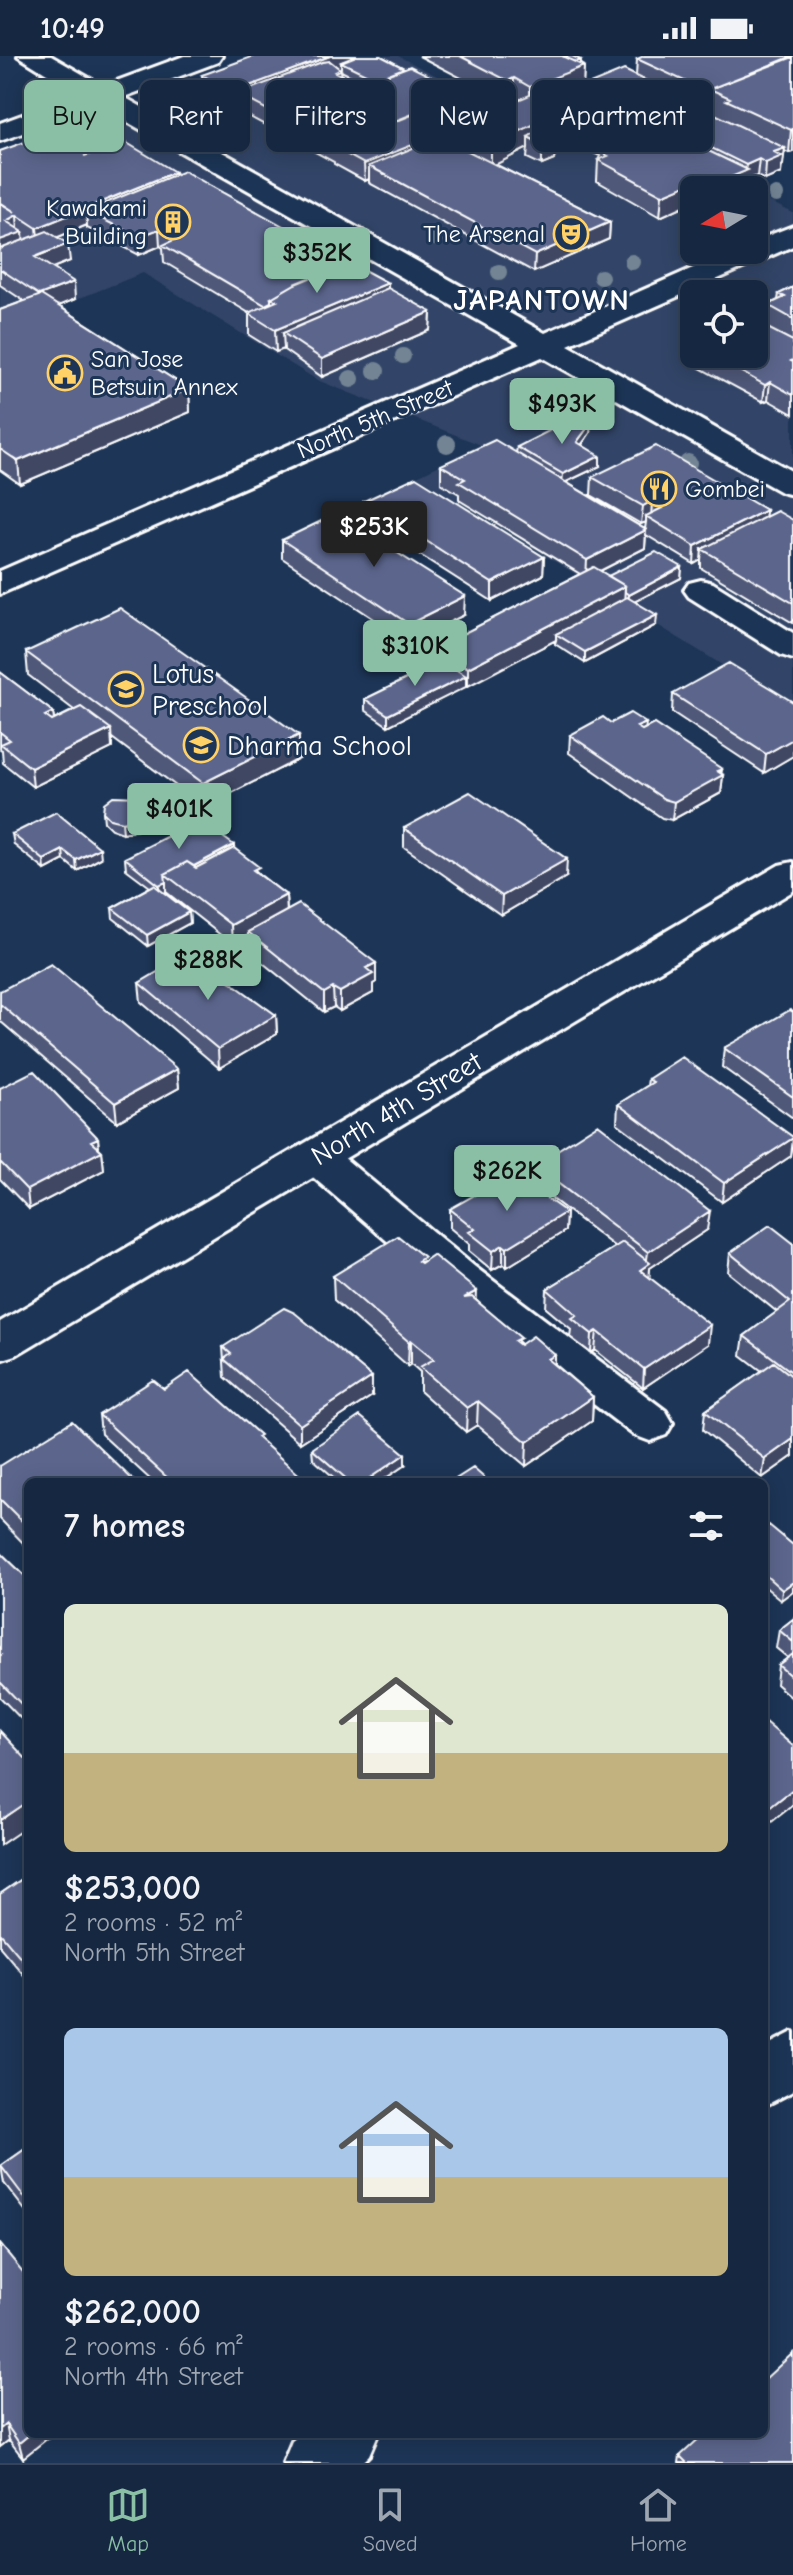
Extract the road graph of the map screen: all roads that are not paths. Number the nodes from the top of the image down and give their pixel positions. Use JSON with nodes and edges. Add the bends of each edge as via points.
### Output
{"nodes":[{"id":1,"x":31,"y":56,"type":"edge"},
{"id":2,"x":209,"y":56,"type":"edge"},
{"id":3,"x":76,"y":80,"type":"edge"},
{"id":4,"x":124,"y":86,"type":"edge"},
{"id":5,"x":124,"y":106,"type":"edge"},
{"id":6,"x":24,"y":124,"type":"edge"},
{"id":7,"x":0,"y":133,"type":"edge"},
{"id":8,"x":793,"y":235,"type":"edge"},
{"id":9,"x":547,"y":345,"type":"junction"},
{"id":10,"x":793,"y":485,"type":"edge"},
{"id":11,"x":0,"y":584,"type":"edge"},
{"id":12,"x":701,"y":590,"type":"dead end"},
{"id":13,"x":793,"y":648,"type":"edge"},
{"id":14,"x":793,"y":874,"type":"edge"},
{"id":15,"x":315,"y":1156,"type":"junction"},
{"id":16,"x":0,"y":1343,"type":"edge"},
{"id":17,"x":650,"y":1423,"type":"dead end"},
{"id":18,"x":793,"y":2057,"type":"edge"},
{"id":19,"x":768,"y":2078,"type":"edge"},
{"id":20,"x":343,"y":2438,"type":"edge"},
{"id":21,"x":314,"y":2463,"type":"edge"}],
"edges":[{"from":1,"to":3,"type":"street"},
{"from":2,"to":4,"type":"street"},
{"from":5,"to":9,"type":"street"},
{"from":6,"to":7,"type":"street"},
{"from":8,"to":9,"type":"street","name":"North 5th Street"},
{"from":9,"to":10,"type":"street"},
{"from":9,"to":11,"type":"street","name":"North 5th Street"},
{"from":12,"to":13,"type":"street"},
{"from":14,"to":15,"type":"street","name":"North 4th Street"},
{"from":15,"to":16,"type":"street","name":"North 4th Street"},
{"from":15,"to":17,"type":"street","via":[[459,1278]]},
{"from":18,"to":19,"type":"street"},
{"from":20,"to":21,"type":"street"}]}
